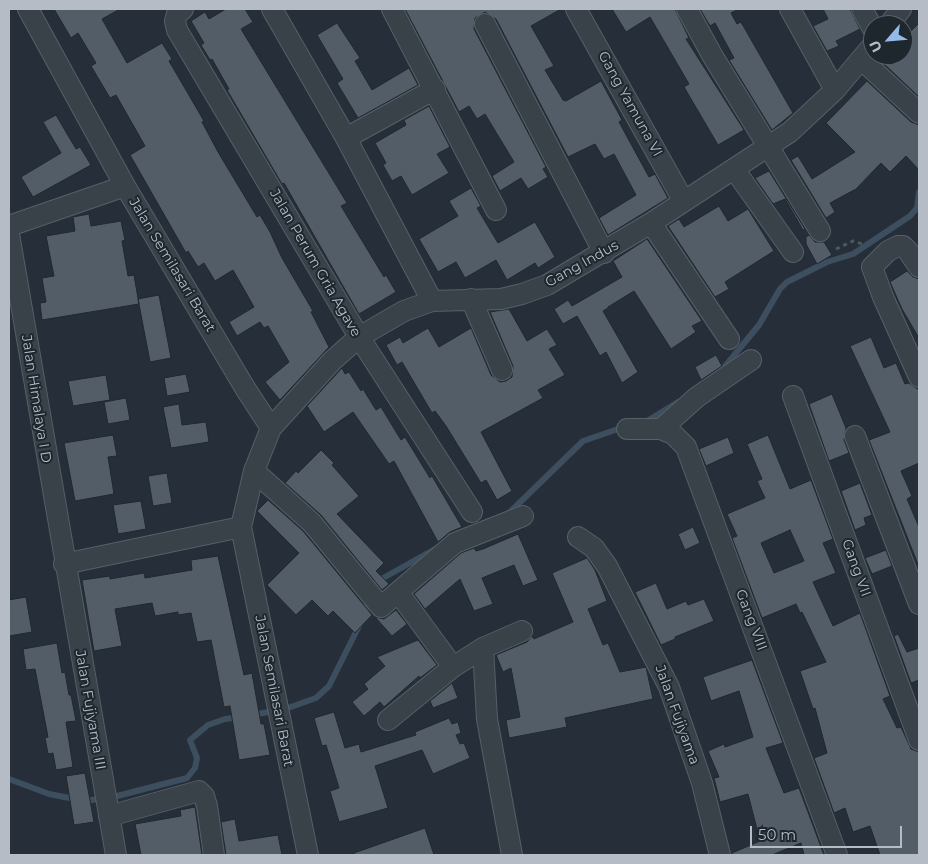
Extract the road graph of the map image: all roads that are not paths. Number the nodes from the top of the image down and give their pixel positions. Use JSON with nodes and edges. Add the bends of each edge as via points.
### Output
{"nodes":[{"id":1,"x":28,"y":9,"type":"edge"},
{"id":2,"x":183,"y":9,"type":"edge"},
{"id":3,"x":272,"y":9,"type":"edge"},
{"id":4,"x":392,"y":9,"type":"edge"},
{"id":5,"x":576,"y":9,"type":"edge"},
{"id":6,"x":687,"y":9,"type":"edge"},
{"id":7,"x":790,"y":9,"type":"edge"},
{"id":8,"x":485,"y":24,"type":"dead end"},
{"id":9,"x":863,"y":57,"type":"edge"},
{"id":10,"x":878,"y":65,"type":"edge"},
{"id":11,"x":435,"y":89,"type":"junction"},
{"id":12,"x":836,"y":90,"type":"junction"},
{"id":13,"x":919,"y":113,"type":"edge"},
{"id":14,"x":346,"y":138,"type":"junction"},
{"id":15,"x":768,"y":146,"type":"junction"},
{"id":16,"x":734,"y":169,"type":"junction"},
{"id":17,"x":125,"y":186,"type":"junction"},
{"id":18,"x":683,"y":200,"type":"junction"},
{"id":19,"x":496,"y":210,"type":"dead end"},
{"id":20,"x":651,"y":223,"type":"junction"},
{"id":21,"x":9,"y":226,"type":"edge"},
{"id":22,"x":820,"y":231,"type":"dead end"},
{"id":23,"x":9,"y":234,"type":"edge"},
{"id":24,"x":793,"y":252,"type":"dead end"},
{"id":25,"x":604,"y":253,"type":"junction"},
{"id":26,"x":917,"y":263,"type":"edge"},
{"id":27,"x":471,"y":299,"type":"junction"},
{"id":28,"x":432,"y":301,"type":"junction"},
{"id":29,"x":359,"y":337,"type":"junction"},
{"id":30,"x":729,"y":339,"type":"dead end"},
{"id":31,"x":751,"y":360,"type":"dead end"},
{"id":32,"x":502,"y":370,"type":"dead end"},
{"id":33,"x":919,"y":377,"type":"edge"},
{"id":34,"x":793,"y":396,"type":"dead end"},
{"id":35,"x":272,"y":428,"type":"junction"},
{"id":36,"x":627,"y":429,"type":"dead end"},
{"id":37,"x":661,"y":429,"type":"junction"},
{"id":38,"x":855,"y":436,"type":"dead end"},
{"id":39,"x":254,"y":471,"type":"junction"},
{"id":40,"x":472,"y":512,"type":"dead end"},
{"id":41,"x":524,"y":516,"type":"dead end"},
{"id":42,"x":241,"y":527,"type":"junction"},
{"id":43,"x":578,"y":537,"type":"dead end"},
{"id":44,"x":64,"y":564,"type":"junction"},
{"id":45,"x":398,"y":592,"type":"junction"},
{"id":46,"x":919,"y":604,"type":"edge"},
{"id":47,"x":522,"y":632,"type":"dead end"},
{"id":48,"x":483,"y":648,"type":"junction"},
{"id":49,"x":452,"y":667,"type":"junction"},
{"id":50,"x":388,"y":720,"type":"dead end"},
{"id":51,"x":919,"y":740,"type":"edge"},
{"id":52,"x":109,"y":816,"type":"junction"},
{"id":53,"x":116,"y":855,"type":"edge"},
{"id":54,"x":214,"y":855,"type":"edge"},
{"id":55,"x":308,"y":855,"type":"edge"},
{"id":56,"x":512,"y":855,"type":"edge"},
{"id":57,"x":720,"y":855,"type":"edge"},
{"id":58,"x":837,"y":855,"type":"edge"}],
"edges":[{"from":1,"to":17,"type":"street","name":"Jalan Semilasari Barat"},
{"from":2,"to":29,"type":"street","name":"Jalan Perum Gria Agave","via":[[175,21],[177,30]]},
{"from":3,"to":14,"type":"street"},
{"from":4,"to":11,"type":"street"},
{"from":5,"to":18,"type":"street","name":"Gang Yamuna VI"},
{"from":6,"to":15,"type":"street"},
{"from":7,"to":12,"type":"street"},
{"from":8,"to":25,"type":"street"},
{"from":9,"to":12,"type":"street","name":"Gang Indus"},
{"from":10,"to":13,"type":"street"},
{"from":11,"to":14,"type":"street"},
{"from":11,"to":19,"type":"street"},
{"from":12,"to":15,"type":"street","name":"Gang Indus","via":[[790,132]]},
{"from":14,"to":28,"type":"street"},
{"from":15,"to":16,"type":"street","name":"Gang Indus"},
{"from":15,"to":22,"type":"street"},
{"from":16,"to":18,"type":"street","name":"Gang Indus"},
{"from":16,"to":24,"type":"street"},
{"from":17,"to":21,"type":"street"},
{"from":17,"to":35,"type":"street","name":"Jalan Semilasari Barat"},
{"from":18,"to":20,"type":"street","name":"Gang Indus"},
{"from":20,"to":25,"type":"street","name":"Gang Indus"},
{"from":20,"to":30,"type":"street"},
{"from":23,"to":44,"type":"street","name":"Jalan Himalaya I D"},
{"from":25,"to":27,"type":"street","name":"Gang Indus","via":[[547,285],[522,294],[501,299]]},
{"from":26,"to":33,"type":"street","via":[[903,246],[898,246],[874,264],[873,272]]},
{"from":27,"to":28,"type":"street","name":"Gang Indus"},
{"from":27,"to":32,"type":"street"},
{"from":28,"to":29,"type":"street","name":"Gang Indus","via":[[404,311]]},
{"from":29,"to":35,"type":"street","name":"Gang Indus","via":[[332,361]]},
{"from":29,"to":40,"type":"street","name":"Jalan Perum Gria Agave"},
{"from":31,"to":37,"type":"street","via":[[697,397]]},
{"from":34,"to":51,"type":"street","name":"Gang VII"},
{"from":35,"to":39,"type":"street","name":"Jalan Semilasari Barat"},
{"from":36,"to":37,"type":"street"},
{"from":37,"to":58,"type":"street","name":"Gang VIII","via":[[673,434],[686,447]]},
{"from":38,"to":46,"type":"street"},
{"from":39,"to":42,"type":"street","name":"Jalan Semilasari Barat"},
{"from":39,"to":45,"type":"street","via":[[312,523],[381,608]]},
{"from":41,"to":45,"type":"street","via":[[455,543]]},
{"from":42,"to":44,"type":"street"},
{"from":42,"to":55,"type":"street","name":"Jalan Semilasari Barat"},
{"from":43,"to":57,"type":"street","name":"Jalan Fujiyama","via":[[594,548],[607,566],[669,687],[702,783]]},
{"from":44,"to":52,"type":"street","name":"Jalan Fujiyama III"},
{"from":45,"to":49,"type":"street"},
{"from":47,"to":48,"type":"street"},
{"from":48,"to":49,"type":"street"},
{"from":48,"to":56,"type":"street","via":[[487,719]]},
{"from":49,"to":50,"type":"street"},
{"from":52,"to":53,"type":"street","name":"Jalan Fujiyama III"},
{"from":52,"to":54,"type":"street","via":[[199,791],[207,806]]}]}
